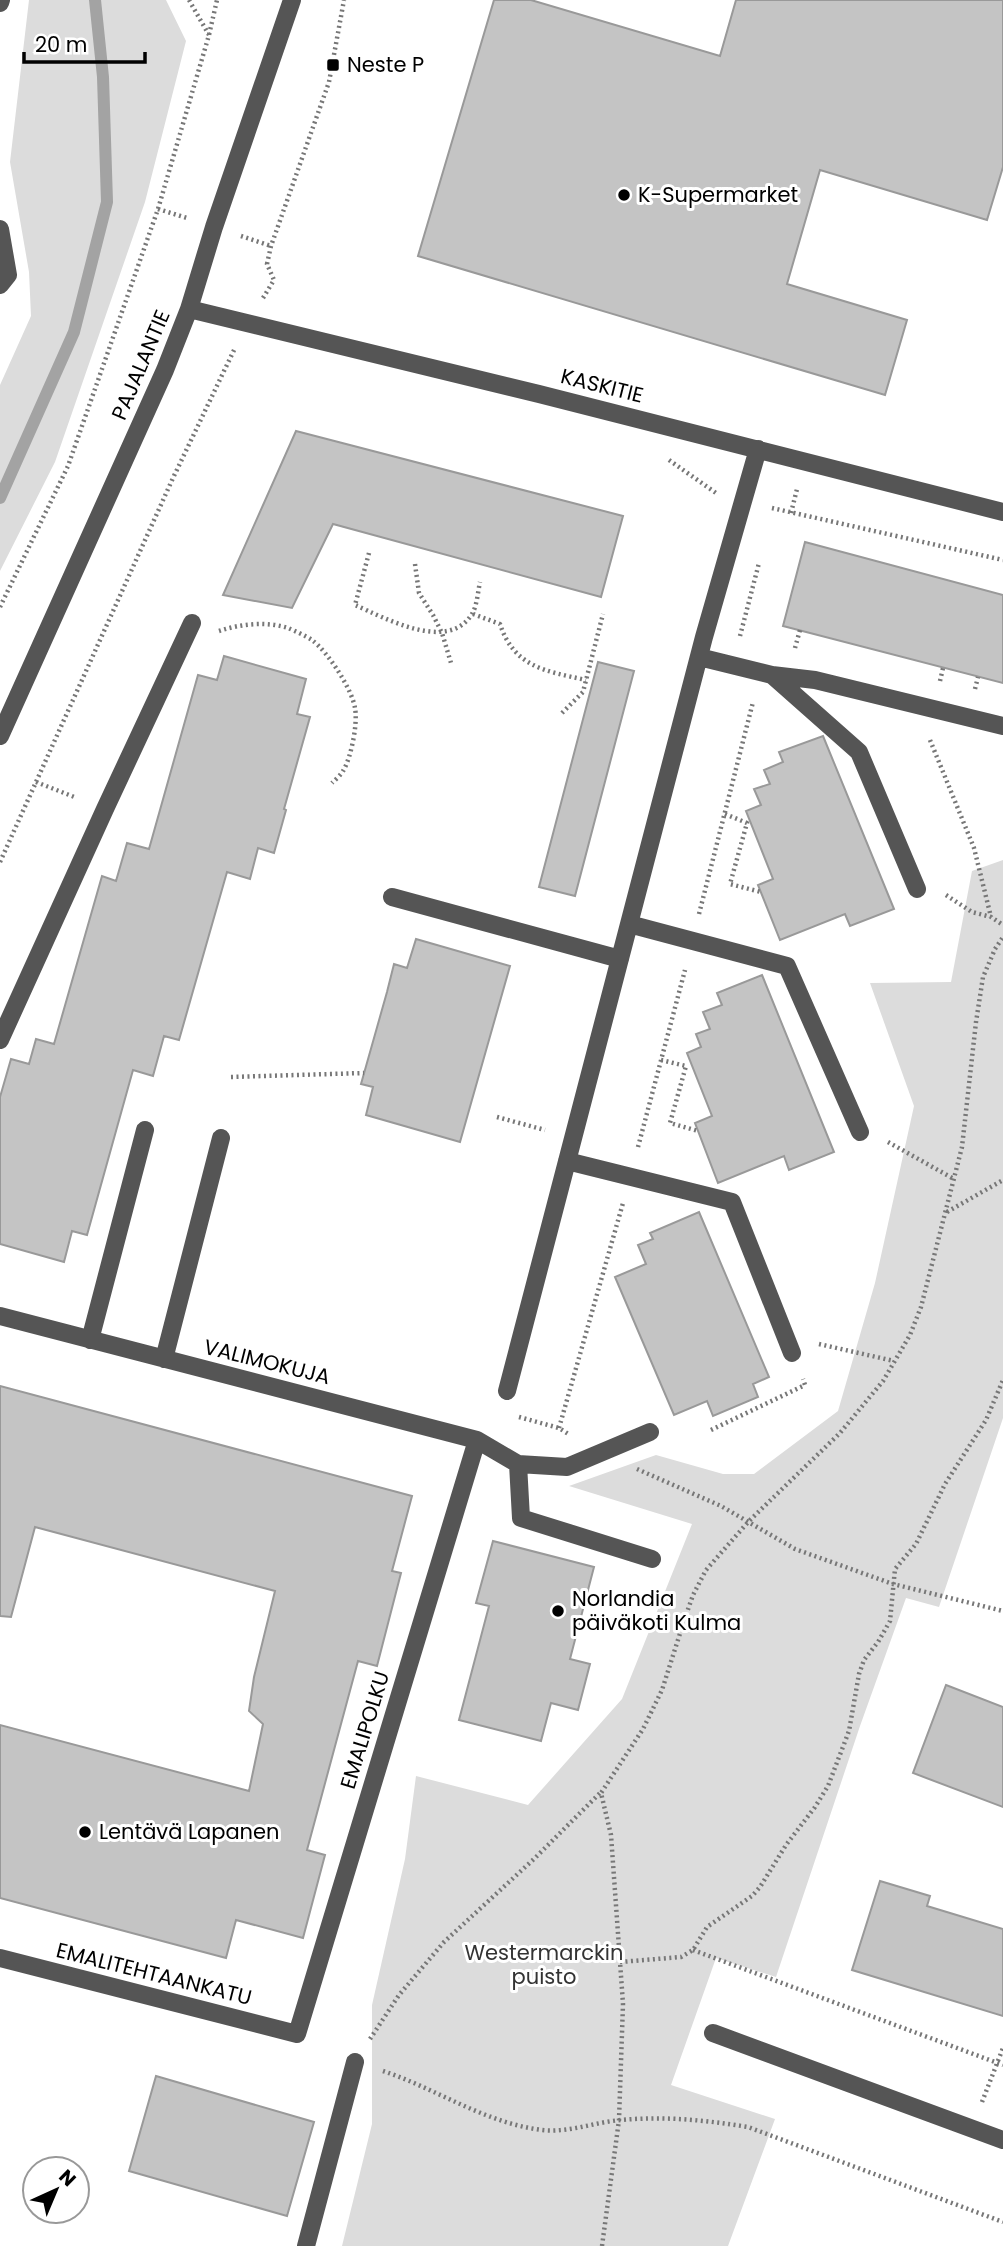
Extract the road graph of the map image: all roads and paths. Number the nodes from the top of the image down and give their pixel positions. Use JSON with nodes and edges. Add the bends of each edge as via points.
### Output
{"nodes":[{"id":1,"x":189,"y":0,"type":"edge"},
{"id":2,"x":217,"y":0,"type":"edge"},
{"id":3,"x":292,"y":0,"type":"edge"},
{"id":4,"x":344,"y":0,"type":"edge"},
{"id":5,"x":209,"y":35,"type":"junction"},
{"id":6,"x":0,"y":229,"type":"edge"},
{"id":7,"x":0,"y":285,"type":"edge"},
{"id":8,"x":189,"y":309,"type":"junction"},
{"id":9,"x":246,"y":324,"type":"junction"},
{"id":10,"x":758,"y":449,"type":"junction"},
{"id":11,"x":664,"y":457,"type":"dead end"},
{"id":12,"x":743,"y":500,"type":"junction"},
{"id":13,"x":775,"y":509,"type":"junction"},
{"id":14,"x":1003,"y":512,"type":"edge"},
{"id":15,"x":771,"y":522,"type":"dead end"},
{"id":16,"x":369,"y":553,"type":"dead end"},
{"id":17,"x":1003,"y":560,"type":"edge"},
{"id":18,"x":760,"y":561,"type":"dead end"},
{"id":19,"x":415,"y":564,"type":"dead end"},
{"id":20,"x":480,"y":582,"type":"dead end"},
{"id":21,"x":0,"y":607,"type":"edge"},
{"id":22,"x":473,"y":614,"type":"junction"},
{"id":23,"x":603,"y":614,"type":"dead end"},
{"id":24,"x":192,"y":623,"type":"dead end"},
{"id":25,"x":442,"y":632,"type":"junction"},
{"id":26,"x":211,"y":633,"type":"dead end"},
{"id":27,"x":699,"y":657,"type":"junction"},
{"id":28,"x":451,"y":663,"type":"dead end"},
{"id":29,"x":732,"y":665,"type":"junction"},
{"id":30,"x":766,"y":673,"type":"junction"},
{"id":31,"x":586,"y":680,"type":"junction"},
{"id":32,"x":916,"y":705,"type":"junction"},
{"id":33,"x":562,"y":713,"type":"dead end"},
{"id":34,"x":1003,"y":726,"type":"edge"},
{"id":35,"x":0,"y":736,"type":"edge"},
{"id":36,"x":36,"y":782,"type":"junction"},
{"id":37,"x":332,"y":783,"type":"dead end"},
{"id":38,"x":105,"y":809,"type":"junction"},
{"id":39,"x":725,"y":814,"type":"junction"},
{"id":40,"x":0,"y":862,"type":"edge"},
{"id":41,"x":915,"y":884,"type":"joint"},
{"id":42,"x":761,"y":892,"type":"dead end"},
{"id":43,"x":392,"y":897,"type":"dead end"},
{"id":44,"x":991,"y":917,"type":"junction"},
{"id":45,"x":629,"y":924,"type":"junction"},
{"id":46,"x":1003,"y":925,"type":"edge"},
{"id":47,"x":1003,"y":937,"type":"edge"},
{"id":48,"x":692,"y":941,"type":"junction"},
{"id":49,"x":620,"y":959,"type":"junction"},
{"id":50,"x":0,"y":1040,"type":"edge"},
{"id":51,"x":661,"y":1060,"type":"junction"},
{"id":52,"x":364,"y":1073,"type":"dead end"},
{"id":53,"x":231,"y":1077,"type":"dead end"},
{"id":54,"x":497,"y":1117,"type":"dead end"},
{"id":55,"x":145,"y":1130,"type":"dead end"},
{"id":56,"x":698,"y":1131,"type":"dead end"},
{"id":57,"x":860,"y":1132,"type":"joint"},
{"id":58,"x":221,"y":1138,"type":"dead end"},
{"id":59,"x":573,"y":1138,"type":"junction"},
{"id":60,"x":567,"y":1161,"type":"junction"},
{"id":61,"x":630,"y":1177,"type":"junction"},
{"id":62,"x":954,"y":1179,"type":"junction"},
{"id":63,"x":1003,"y":1180,"type":"edge"},
{"id":64,"x":947,"y":1212,"type":"junction"},
{"id":65,"x":0,"y":1317,"type":"edge"},
{"id":66,"x":90,"y":1339,"type":"junction"},
{"id":67,"x":792,"y":1353,"type":"junction"},
{"id":68,"x":164,"y":1359,"type":"junction"},
{"id":69,"x":894,"y":1361,"type":"junction"},
{"id":70,"x":1003,"y":1380,"type":"edge"},
{"id":71,"x":507,"y":1391,"type":"dead end"},
{"id":72,"x":559,"y":1428,"type":"dead end"},
{"id":73,"x":711,"y":1430,"type":"dead end"},
{"id":74,"x":650,"y":1432,"type":"dead end"},
{"id":75,"x":477,"y":1440,"type":"junction"},
{"id":76,"x":518,"y":1464,"type":"junction"},
{"id":77,"x":652,"y":1559,"type":"dead end"},
{"id":78,"x":601,"y":1793,"type":"junction"},
{"id":79,"x":693,"y":1950,"type":"junction"},
{"id":80,"x":0,"y":1958,"type":"edge"},
{"id":81,"x":620,"y":1962,"type":"junction"},
{"id":82,"x":713,"y":2033,"type":"dead end"},
{"id":83,"x":297,"y":2034,"type":"joint"},
{"id":84,"x":1003,"y":2048,"type":"edge"},
{"id":85,"x":355,"y":2062,"type":"junction"},
{"id":86,"x":1000,"y":2064,"type":"edge"},
{"id":87,"x":619,"y":2120,"type":"junction"},
{"id":88,"x":972,"y":2128,"type":"junction"},
{"id":89,"x":1003,"y":2140,"type":"edge"},
{"id":90,"x":1003,"y":2222,"type":"edge"},
{"id":91,"x":306,"y":2246,"type":"edge"},
{"id":92,"x":602,"y":2246,"type":"edge"}],
"edges":[{"from":1,"to":5,"type":"path"},
{"from":2,"to":5,"type":"path"},
{"from":3,"to":8,"type":"street","name":"PAJALANTIE"},
{"from":4,"to":9,"type":"path","via":[[329,82],[271,246],[267,264],[274,280]]},
{"from":5,"to":21,"type":"path","via":[[158,209],[68,466]]},
{"from":6,"to":7,"type":"street","via":[[8,275]]},
{"from":8,"to":9,"type":"street","name":"KASKITIE"},
{"from":8,"to":35,"type":"street","name":"PAJALANTIE"},
{"from":9,"to":10,"type":"street","name":"KASKITIE"},
{"from":9,"to":36,"type":"path"},
{"from":10,"to":12,"type":"street"},
{"from":10,"to":14,"type":"street","name":"KASKITIE"},
{"from":11,"to":12,"type":"path","via":[[713,492]]},
{"from":12,"to":13,"type":"path"},
{"from":12,"to":27,"type":"street"},
{"from":13,"to":15,"type":"path"},
{"from":13,"to":17,"type":"path"},
{"from":16,"to":25,"type":"path","via":[[355,605],[423,631]]},
{"from":18,"to":29,"type":"path"},
{"from":19,"to":25,"type":"path","via":[[419,593]]},
{"from":20,"to":22,"type":"path"},
{"from":22,"to":25,"type":"path","via":[[458,627]]},
{"from":22,"to":31,"type":"path","via":[[500,624],[517,656],[545,671]]},
{"from":23,"to":31,"type":"path"},
{"from":24,"to":38,"type":"street"},
{"from":25,"to":28,"type":"path"},
{"from":26,"to":37,"type":"path","via":[[232,626],[288,628],[313,641],[330,659],[355,706],[356,728],[343,770]]},
{"from":27,"to":29,"type":"street"},
{"from":27,"to":45,"type":"street"},
{"from":29,"to":30,"type":"street"},
{"from":30,"to":32,"type":"street"},
{"from":30,"to":39,"type":"path"},
{"from":30,"to":41,"type":"street","via":[[859,752]]},
{"from":31,"to":33,"type":"path","via":[[583,692]]},
{"from":32,"to":34,"type":"street"},
{"from":32,"to":44,"type":"path","via":[[974,848]]},
{"from":36,"to":38,"type":"path"},
{"from":36,"to":40,"type":"path"},
{"from":38,"to":50,"type":"street"},
{"from":39,"to":42,"type":"path","via":[[749,823],[730,884]]},
{"from":39,"to":48,"type":"path"},
{"from":41,"to":44,"type":"path","via":[[929,884],[972,912]]},
{"from":43,"to":49,"type":"street"},
{"from":44,"to":46,"type":"path"},
{"from":45,"to":48,"type":"street"},
{"from":45,"to":49,"type":"street"},
{"from":47,"to":62,"type":"path","via":[[984,977]]},
{"from":48,"to":51,"type":"path"},
{"from":48,"to":57,"type":"street","via":[[788,965]]},
{"from":49,"to":59,"type":"street"},
{"from":51,"to":56,"type":"path","via":[[688,1065],[670,1123]]},
{"from":51,"to":61,"type":"path"},
{"from":52,"to":53,"type":"path"},
{"from":54,"to":59,"type":"path"},
{"from":55,"to":66,"type":"street"},
{"from":57,"to":62,"type":"path","via":[[873,1134]]},
{"from":58,"to":68,"type":"street"},
{"from":59,"to":60,"type":"street"},
{"from":60,"to":61,"type":"street"},
{"from":60,"to":71,"type":"street"},
{"from":61,"to":67,"type":"street","via":[[732,1202]]},
{"from":61,"to":72,"type":"path"},
{"from":62,"to":64,"type":"path"},
{"from":63,"to":64,"type":"path"},
{"from":64,"to":69,"type":"path","via":[[921,1307]]},
{"from":65,"to":66,"type":"street","name":"VALIMOKUJA"},
{"from":66,"to":68,"type":"street","name":"VALIMOKUJA"},
{"from":67,"to":69,"type":"path","via":[[811,1342]]},
{"from":67,"to":73,"type":"path","via":[[805,1385]]},
{"from":68,"to":75,"type":"street","name":"VALIMOKUJA"},
{"from":69,"to":78,"type":"path","via":[[840,1433],[749,1521],[706,1570],[693,1595],[662,1689],[643,1729]]},
{"from":70,"to":79,"type":"path","via":[[986,1420],[946,1483],[916,1544],[894,1569],[890,1621],[864,1660],[849,1731],[828,1786],[760,1887],[707,1927]]},
{"from":74,"to":76,"type":"street","via":[[567,1467]]},
{"from":75,"to":76,"type":"street","name":"VALIMOKUJA"},
{"from":75,"to":83,"type":"street","name":"EMALIPOLKU"},
{"from":76,"to":77,"type":"street","via":[[521,1518]]},
{"from":78,"to":81,"type":"path","via":[[611,1835]]},
{"from":78,"to":85,"type":"path","via":[[444,1942],[399,1995]]},
{"from":79,"to":81,"type":"path","via":[[681,1957]]},
{"from":79,"to":86,"type":"path"},
{"from":80,"to":83,"type":"street","name":"EMALITEHTAANKATU"},
{"from":81,"to":87,"type":"path"},
{"from":82,"to":88,"type":"street"},
{"from":84,"to":86,"type":"path"},
{"from":85,"to":87,"type":"path","via":[[522,2126],[562,2131]]},
{"from":85,"to":91,"type":"street"},
{"from":86,"to":88,"type":"path"},
{"from":87,"to":90,"type":"path","via":[[704,2119],[748,2127]]},
{"from":87,"to":92,"type":"path"},
{"from":88,"to":89,"type":"street"}]}
